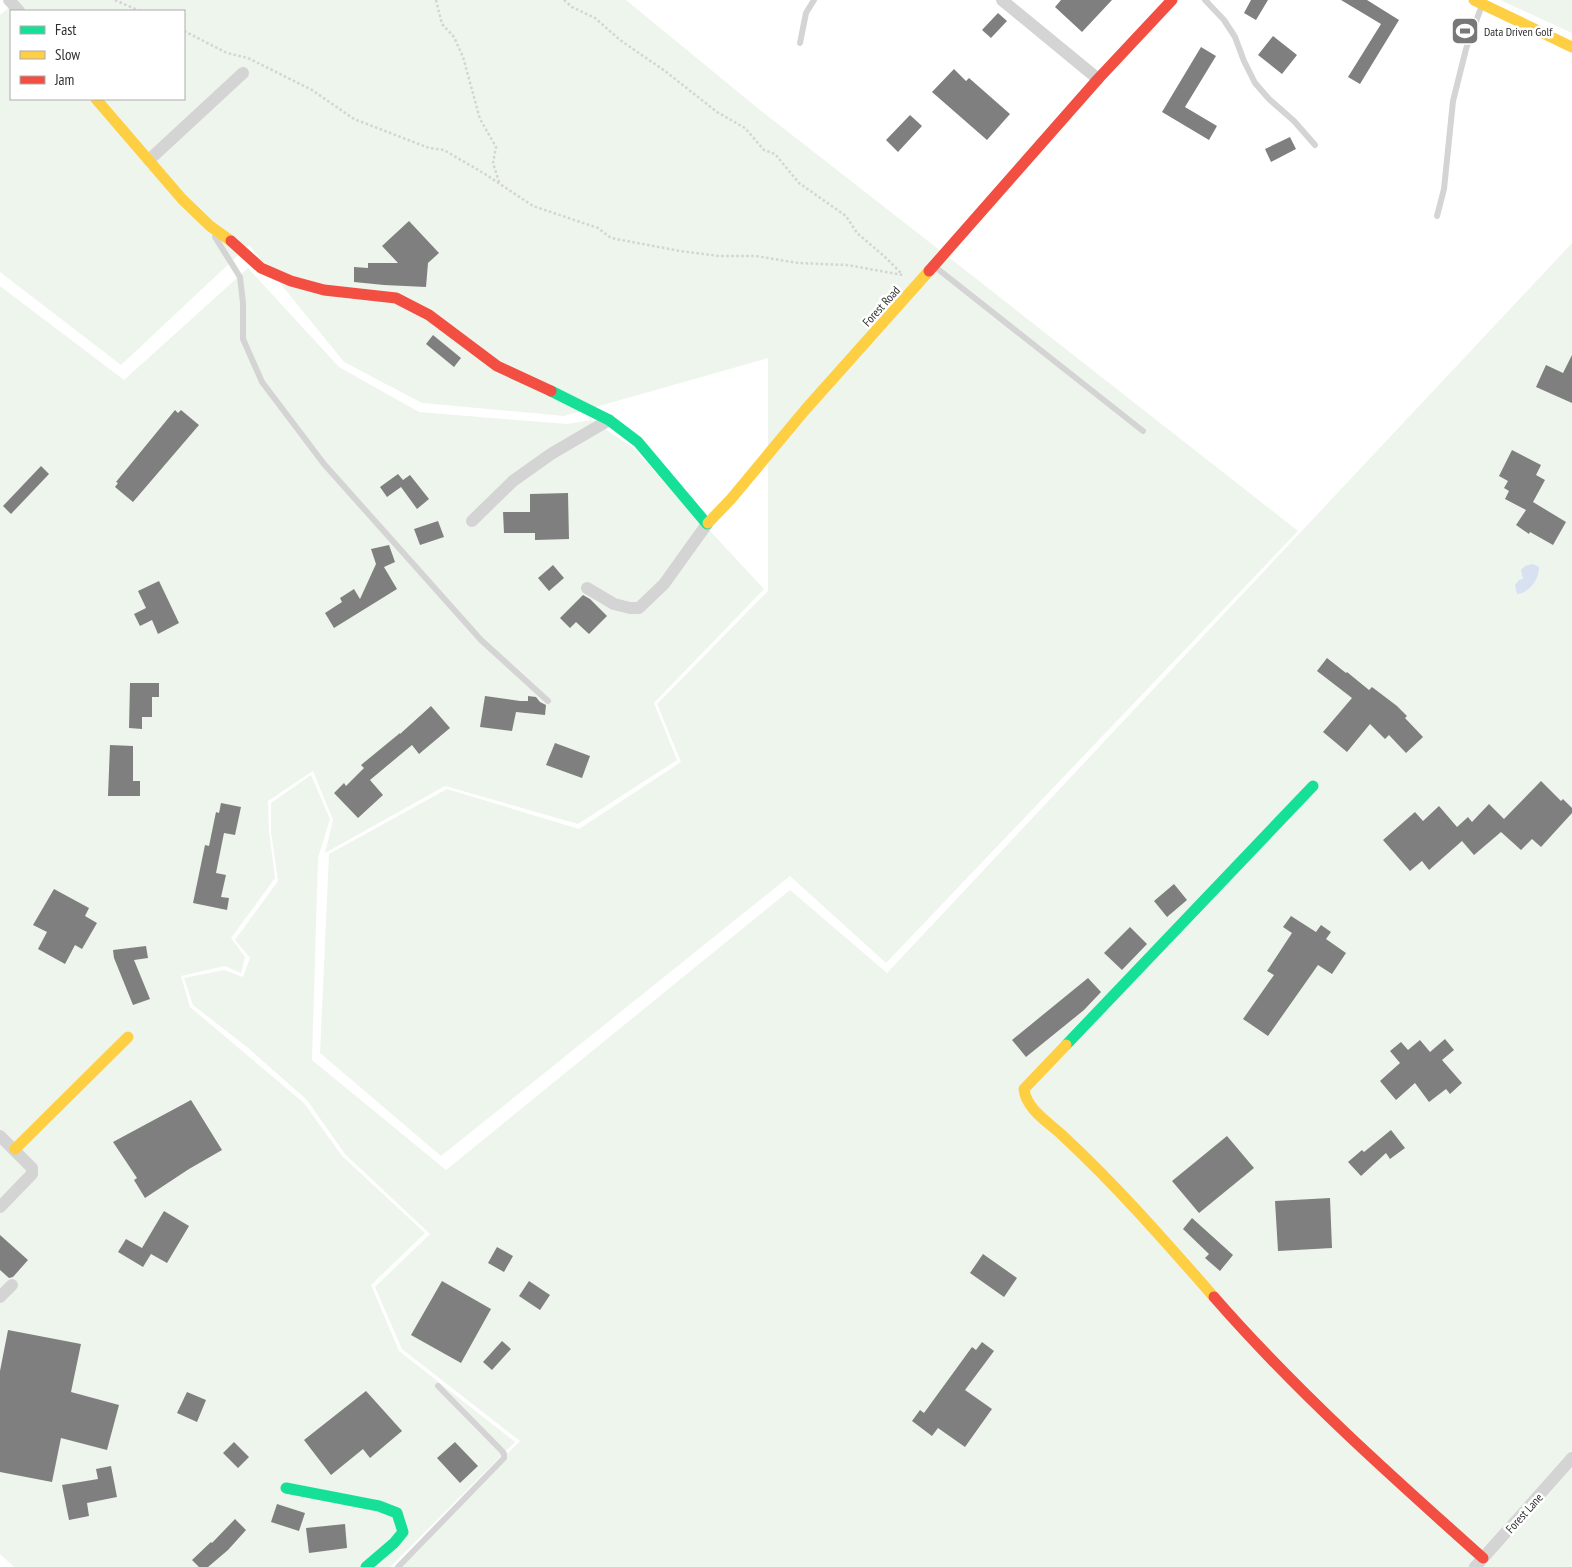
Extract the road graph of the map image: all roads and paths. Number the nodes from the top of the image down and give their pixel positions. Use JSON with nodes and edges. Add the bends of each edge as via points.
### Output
{"nodes":[{"id":1,"x":9,"y":0,"type":"edge"},
{"id":2,"x":115,"y":0,"type":"edge"},
{"id":3,"x":436,"y":0,"type":"edge"},
{"id":4,"x":564,"y":0,"type":"edge"},
{"id":5,"x":814,"y":0,"type":"edge"},
{"id":6,"x":1002,"y":0,"type":"edge"},
{"id":7,"x":1172,"y":0,"type":"edge"},
{"id":8,"x":1205,"y":0,"type":"edge"},
{"id":9,"x":1478,"y":2,"type":"edge"},
{"id":10,"x":18,"y":10,"type":"edge"},
{"id":11,"x":138,"y":10,"type":"edge"},
{"id":12,"x":185,"y":32,"type":"edge"},
{"id":13,"x":800,"y":42,"type":"dead end"},
{"id":14,"x":1572,"y":47,"type":"edge"},
{"id":15,"x":243,"y":73,"type":"dead end"},
{"id":16,"x":1098,"y":79,"type":"junction"},
{"id":17,"x":97,"y":100,"type":"edge"},
{"id":18,"x":1315,"y":145,"type":"dead end"},
{"id":19,"x":149,"y":160,"type":"junction"},
{"id":20,"x":500,"y":184,"type":"junction"},
{"id":21,"x":1438,"y":216,"type":"dead end"},
{"id":22,"x":210,"y":226,"type":"junction"},
{"id":23,"x":933,"y":265,"type":"junction"},
{"id":24,"x":609,"y":420,"type":"junction"},
{"id":25,"x":1143,"y":431,"type":"dead end"},
{"id":26,"x":472,"y":521,"type":"dead end"},
{"id":27,"x":707,"y":524,"type":"junction"},
{"id":28,"x":587,"y":588,"type":"dead end"},
{"id":29,"x":548,"y":701,"type":"dead end"},
{"id":30,"x":1314,"y":786,"type":"dead end"},
{"id":31,"x":128,"y":1037,"type":"dead end"},
{"id":32,"x":0,"y":1136,"type":"edge"},
{"id":33,"x":14,"y":1149,"type":"junction"},
{"id":34,"x":0,"y":1207,"type":"edge"},
{"id":35,"x":12,"y":1285,"type":"dead end"},
{"id":36,"x":0,"y":1297,"type":"edge"},
{"id":37,"x":438,"y":1386,"type":"dead end"},
{"id":38,"x":1572,"y":1458,"type":"edge"},
{"id":39,"x":286,"y":1488,"type":"dead end"},
{"id":40,"x":1479,"y":1563,"type":"edge"},
{"id":41,"x":400,"y":1566,"type":"edge"},
{"id":42,"x":366,"y":1567,"type":"edge"}],
"edges":[{"from":1,"to":10,"type":"street"},
{"from":2,"to":11,"type":"path"},
{"from":3,"to":20,"type":"path","via":[[442,24],[454,37],[463,58],[480,119],[496,147],[493,163]]},
{"from":4,"to":20,"type":"path","via":[[595,18],[717,112],[745,128],[764,150],[775,154],[799,183],[846,216],[857,233],[904,276],[847,265],[680,251],[611,238],[598,228],[533,206]]},
{"from":5,"to":13,"type":"lane","via":[[806,13]]},
{"from":6,"to":16,"type":"street"},
{"from":7,"to":16,"type":"street","name":"Forest Road"},
{"from":8,"to":18,"type":"lane","via":[[1235,37],[1255,83]]},
{"from":9,"to":14,"type":"street"},
{"from":9,"to":21,"type":"lane","via":[[1453,101]]},
{"from":12,"to":20,"type":"path","via":[[312,90],[354,118],[429,148],[444,150]]},
{"from":15,"to":19,"type":"street"},
{"from":16,"to":23,"type":"street","name":"Forest Road"},
{"from":17,"to":19,"type":"street"},
{"from":19,"to":22,"type":"street"},
{"from":22,"to":24,"type":"street","via":[[229,238],[261,268],[291,281],[324,290],[396,298],[429,315],[497,366]]},
{"from":22,"to":29,"type":"lane","via":[[240,277],[243,339],[262,382],[324,464],[481,640]]},
{"from":23,"to":25,"type":"lane"},
{"from":23,"to":27,"type":"street","name":"Forest Road"},
{"from":24,"to":26,"type":"street","via":[[513,481]]},
{"from":24,"to":27,"type":"street","via":[[638,442]]},
{"from":27,"to":28,"type":"street","via":[[664,584],[640,608],[614,604]]},
{"from":30,"to":40,"type":"street","via":[[1024,1089],[1025,1098],[1140,1213],[1255,1344]]},
{"from":31,"to":33,"type":"street"},
{"from":32,"to":33,"type":"street"},
{"from":33,"to":34,"type":"street","via":[[32,1168],[32,1174]]},
{"from":35,"to":36,"type":"street"},
{"from":37,"to":41,"type":"lane","via":[[502,1450],[504,1458]]},
{"from":38,"to":40,"type":"street","name":"Forest Lane"},
{"from":39,"to":42,"type":"street","via":[[378,1506],[397,1513],[402,1532]]}]}
